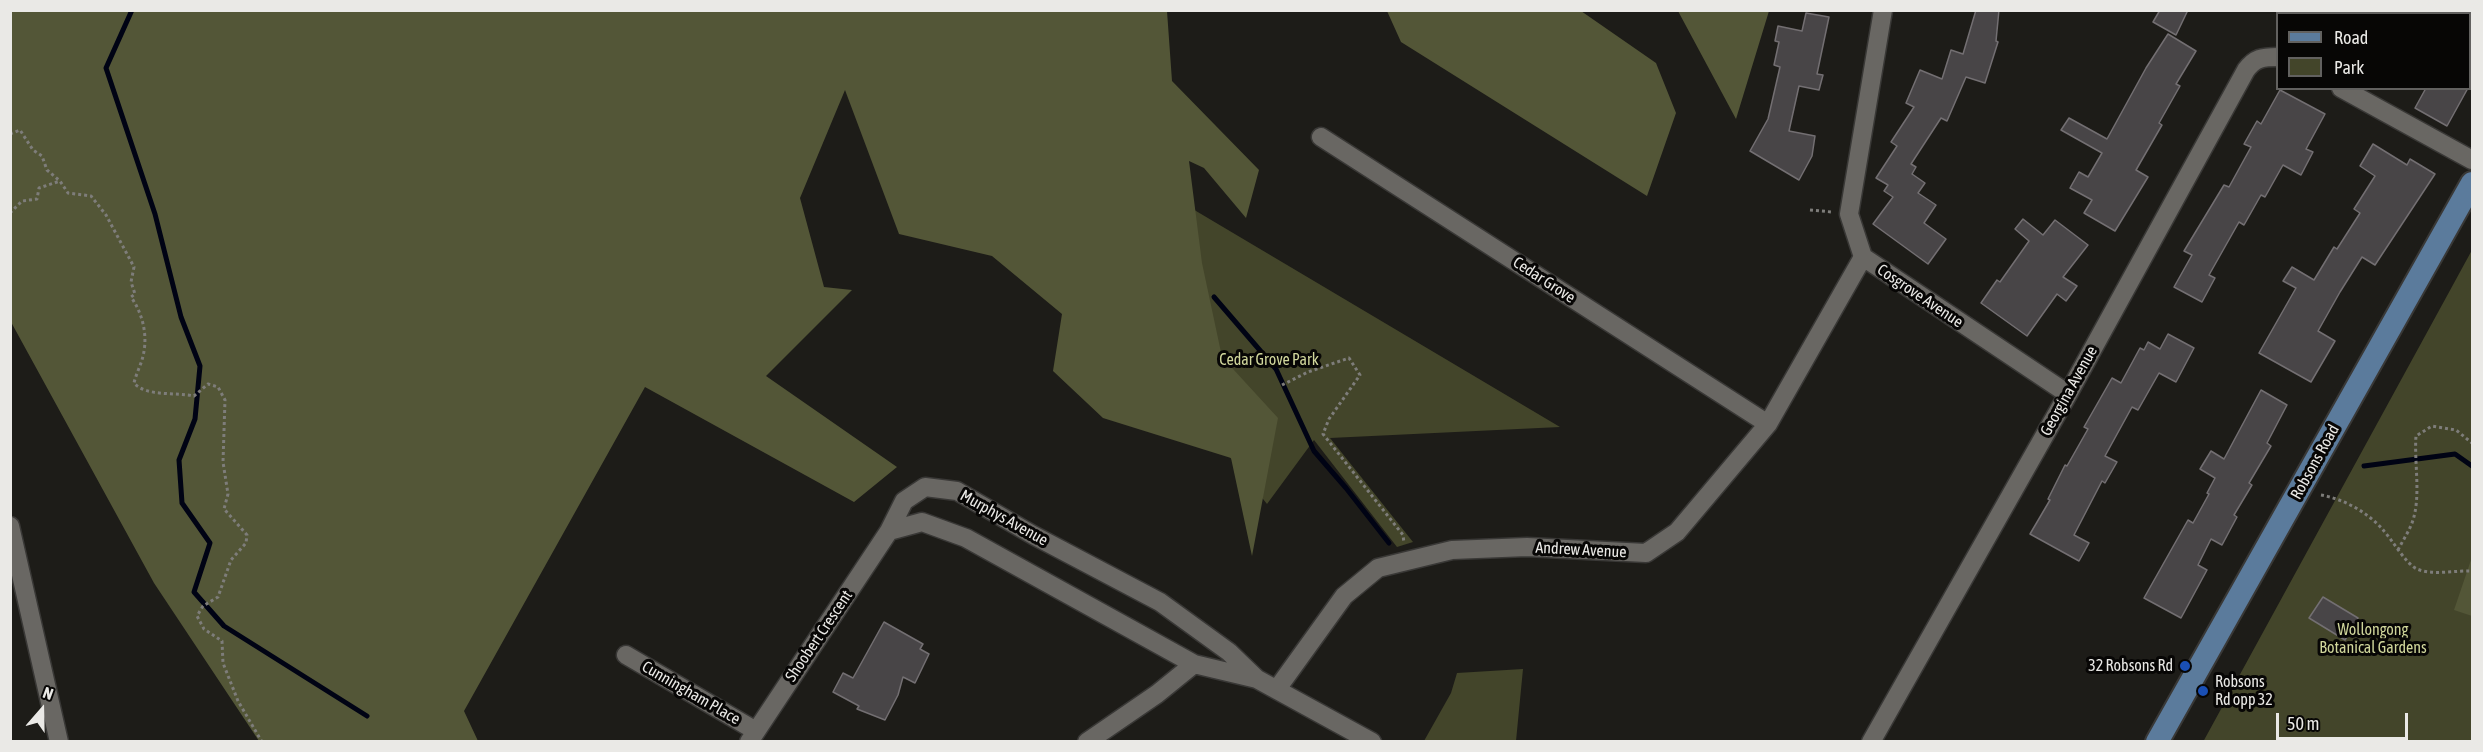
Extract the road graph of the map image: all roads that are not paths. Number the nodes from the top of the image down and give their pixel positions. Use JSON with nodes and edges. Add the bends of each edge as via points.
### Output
{"nodes":[{"id":1,"x":1882,"y":10,"type":"edge"},
{"id":2,"x":2276,"y":57,"type":"edge"},
{"id":3,"x":2345,"y":90,"type":"edge"},
{"id":4,"x":1321,"y":137,"type":"dead end"},
{"id":5,"x":2472,"y":160,"type":"edge"},
{"id":6,"x":2472,"y":183,"type":"edge"},
{"id":7,"x":1863,"y":257,"type":"junction"},
{"id":8,"x":2068,"y":393,"type":"junction"},
{"id":9,"x":1768,"y":424,"type":"junction"},
{"id":10,"x":10,"y":526,"type":"edge"},
{"id":11,"x":889,"y":531,"type":"junction"},
{"id":12,"x":626,"y":655,"type":"dead end"},
{"id":13,"x":1194,"y":664,"type":"junction"},
{"id":14,"x":1257,"y":679,"type":"junction"},
{"id":15,"x":1277,"y":689,"type":"junction"},
{"id":16,"x":753,"y":736,"type":"edge"},
{"id":17,"x":59,"y":741,"type":"edge"},
{"id":18,"x":1088,"y":741,"type":"edge"},
{"id":19,"x":1372,"y":741,"type":"edge"},
{"id":20,"x":1871,"y":741,"type":"edge"},
{"id":21,"x":2157,"y":741,"type":"edge"}],
"edges":[{"from":1,"to":7,"type":"street","name":"Cosgrove Avenue","via":[[1849,214]]},
{"from":2,"to":8,"type":"street","name":"Georgina Avenue","via":[[2254,60],[2246,70]]},
{"from":3,"to":5,"type":"street"},
{"from":4,"to":9,"type":"street","name":"Cedar Grove"},
{"from":6,"to":21,"type":"main road","name":"Robsons Road"},
{"from":7,"to":8,"type":"street","name":"Cosgrove Avenue"},
{"from":7,"to":9,"type":"street","name":"Andrew Avenue"},
{"from":8,"to":20,"type":"street","name":"Georgina Avenue"},
{"from":9,"to":15,"type":"street","name":"Andrew Avenue","via":[[1677,532],[1646,553],[1527,547],[1452,550],[1378,568],[1344,596]]},
{"from":10,"to":17,"type":"street"},
{"from":11,"to":13,"type":"street","name":"Murphys Avenue","via":[[922,522],[966,538]]},
{"from":11,"to":14,"type":"street","name":"Murphys Avenue","via":[[904,501],[926,487],[957,491],[1160,602],[1229,652]]},
{"from":11,"to":16,"type":"street","name":"Shoobert Crescent"},
{"from":12,"to":16,"type":"street","name":"Cunningham Place"},
{"from":13,"to":14,"type":"street","name":"Murphys Avenue"},
{"from":13,"to":18,"type":"street"},
{"from":14,"to":15,"type":"street","name":"Murphys Avenue"},
{"from":15,"to":19,"type":"street","name":"Murphys Avenue"}]}
